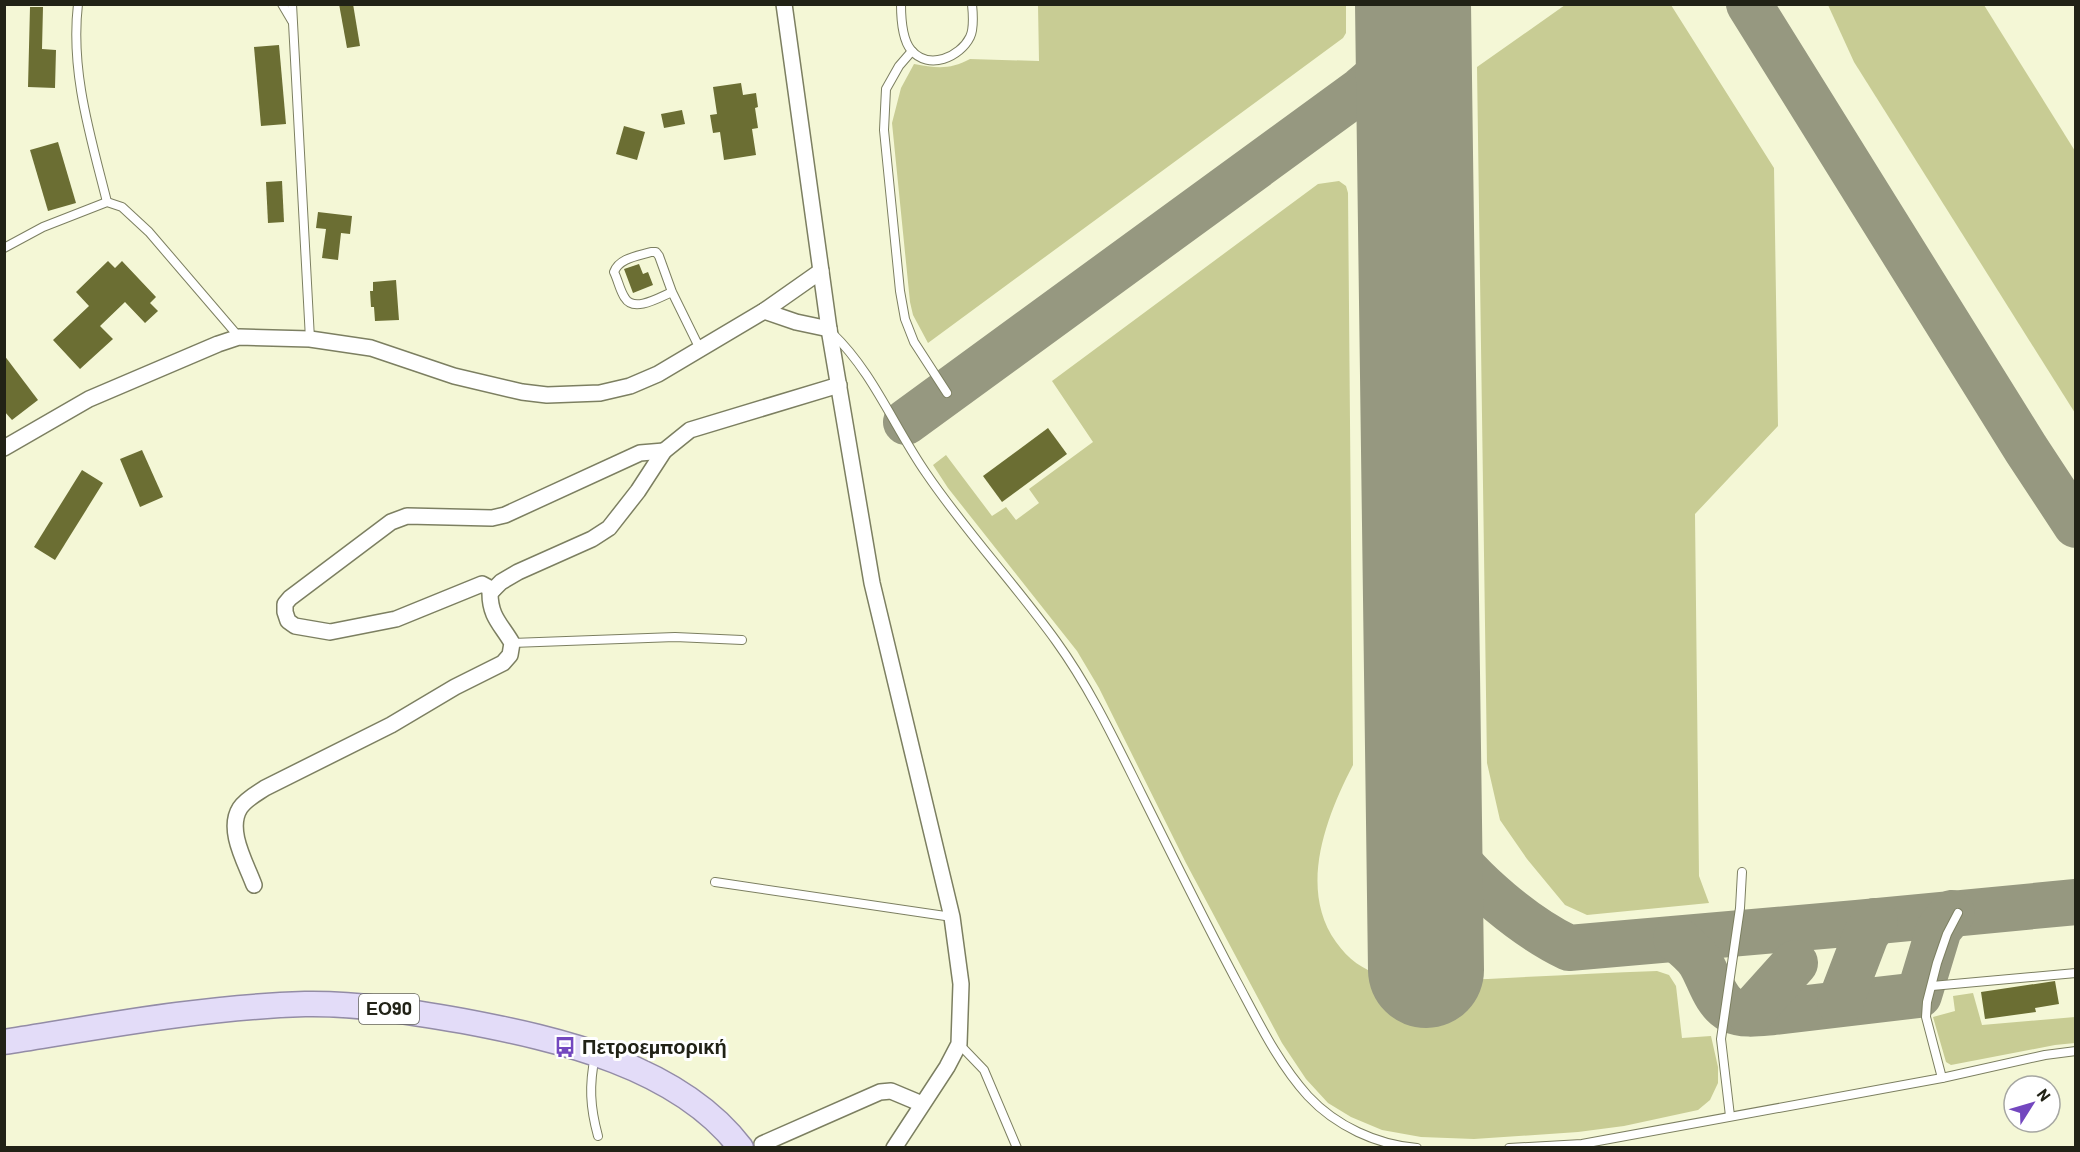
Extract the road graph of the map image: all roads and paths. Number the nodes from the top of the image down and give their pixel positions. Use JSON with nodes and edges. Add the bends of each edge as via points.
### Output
{"nodes":[{"id":1,"x":78,"y":4,"type":"edge"},
{"id":2,"x":282,"y":4,"type":"edge"},
{"id":3,"x":292,"y":4,"type":"edge"},
{"id":4,"x":784,"y":4,"type":"edge"},
{"id":5,"x":901,"y":4,"type":"edge"},
{"id":6,"x":972,"y":4,"type":"edge"},
{"id":7,"x":293,"y":23,"type":"junction"},
{"id":8,"x":912,"y":51,"type":"junction"},
{"id":9,"x":107,"y":202,"type":"junction"},
{"id":10,"x":4,"y":248,"type":"edge"},
{"id":11,"x":821,"y":271,"type":"junction"},
{"id":12,"x":672,"y":292,"type":"junction"},
{"id":13,"x":764,"y":311,"type":"junction"},
{"id":14,"x":829,"y":329,"type":"junction"},
{"id":15,"x":239,"y":337,"type":"junction"},
{"id":16,"x":310,"y":339,"type":"junction"},
{"id":17,"x":700,"y":349,"type":"junction"},
{"id":18,"x":839,"y":385,"type":"junction"},
{"id":19,"x":947,"y":393,"type":"dead end"},
{"id":20,"x":4,"y":448,"type":"edge"},
{"id":21,"x":664,"y":451,"type":"junction"},
{"id":22,"x":493,"y":590,"type":"junction"},
{"id":23,"x":742,"y":640,"type":"dead end"},
{"id":24,"x":512,"y":643,"type":"junction"},
{"id":25,"x":1742,"y":872,"type":"dead end"},
{"id":26,"x":715,"y":882,"type":"dead end"},
{"id":27,"x":254,"y":885,"type":"dead end"},
{"id":28,"x":1958,"y":913,"type":"dead end"},
{"id":29,"x":952,"y":917,"type":"junction"},
{"id":30,"x":2076,"y":973,"type":"edge"},
{"id":31,"x":1932,"y":986,"type":"junction"},
{"id":32,"x":4,"y":1042,"type":"edge"},
{"id":33,"x":959,"y":1044,"type":"junction"},
{"id":34,"x":2076,"y":1051,"type":"edge"},
{"id":35,"x":595,"y":1054,"type":"junction"},
{"id":36,"x":1942,"y":1078,"type":"junction"},
{"id":37,"x":922,"y":1104,"type":"junction"},
{"id":38,"x":1730,"y":1116,"type":"junction"},
{"id":39,"x":598,"y":1136,"type":"dead end"},
{"id":40,"x":752,"y":1146,"type":"edge"},
{"id":41,"x":894,"y":1148,"type":"edge"},
{"id":42,"x":1017,"y":1148,"type":"edge"},
{"id":43,"x":1417,"y":1148,"type":"edge"},
{"id":44,"x":1509,"y":1148,"type":"edge"}],
"edges":[{"from":1,"to":9,"type":"lane","via":[[81,100]]},
{"from":2,"to":7,"type":"lane"},
{"from":3,"to":7,"type":"lane"},
{"from":4,"to":11,"type":"street"},
{"from":5,"to":8,"type":"lane","via":[[905,36]]},
{"from":6,"to":8,"type":"lane","via":[[971,35],[960,51],[943,61],[925,59]]},
{"from":7,"to":16,"type":"lane"},
{"from":8,"to":19,"type":"lane","via":[[886,89],[884,130],[900,291],[914,342]]},
{"from":9,"to":10,"type":"lane","via":[[43,227]]},
{"from":9,"to":15,"type":"lane","via":[[122,207],[149,232]]},
{"from":11,"to":13,"type":"street"},
{"from":11,"to":14,"type":"street"},
{"from":12,"to":12,"type":"lane","via":[[633,305],[626,300],[614,272],[616,266],[656,252]]},
{"from":12,"to":17,"type":"lane"},
{"from":13,"to":14,"type":"street"},
{"from":13,"to":17,"type":"street"},
{"from":14,"to":18,"type":"street"},
{"from":14,"to":43,"type":"lane","via":[[864,369],[926,474],[1057,642],[1096,703],[1221,953],[1290,1072],[1318,1106],[1350,1128]]},
{"from":15,"to":16,"type":"street"},
{"from":15,"to":20,"type":"street","via":[[89,399]]},
{"from":16,"to":17,"type":"street","via":[[371,348],[495,387],[547,395],[600,393],[630,386]]},
{"from":18,"to":21,"type":"street","via":[[690,430]]},
{"from":18,"to":29,"type":"street","via":[[874,594]]},
{"from":21,"to":22,"type":"street","via":[[609,528],[518,572]]},
{"from":21,"to":22,"type":"street","via":[[640,453],[505,515],[407,516],[391,522],[290,598],[285,612],[295,626],[330,633],[396,619],[482,584]]},
{"from":22,"to":24,"type":"street","via":[[490,607]]},
{"from":23,"to":24,"type":"lane","via":[[675,637]]},
{"from":24,"to":27,"type":"street","via":[[510,656],[503,663],[248,800],[239,809],[235,824]]},
{"from":25,"to":38,"type":"lane","via":[[1721,1040]]},
{"from":26,"to":29,"type":"lane"},
{"from":28,"to":31,"type":"lane","via":[[1947,934]]},
{"from":29,"to":33,"type":"street","via":[[961,984]]},
{"from":30,"to":31,"type":"lane"},
{"from":31,"to":36,"type":"lane","via":[[1926,1017]]},
{"from":32,"to":35,"type":"main road","number":"ΕΟ90","via":[[216,1011],[335,1004],[507,1030]]},
{"from":33,"to":37,"type":"street"},
{"from":33,"to":42,"type":"lane","via":[[984,1070]]},
{"from":34,"to":36,"type":"lane"},
{"from":35,"to":39,"type":"lane","via":[[590,1078]]},
{"from":35,"to":40,"type":"main road","number":"ΕΟ90","via":[[673,1088]]},
{"from":36,"to":38,"type":"lane"},
{"from":37,"to":40,"type":"street","via":[[891,1091],[880,1092]]},
{"from":37,"to":41,"type":"street"},
{"from":38,"to":44,"type":"lane","via":[[1582,1144]]}]}
